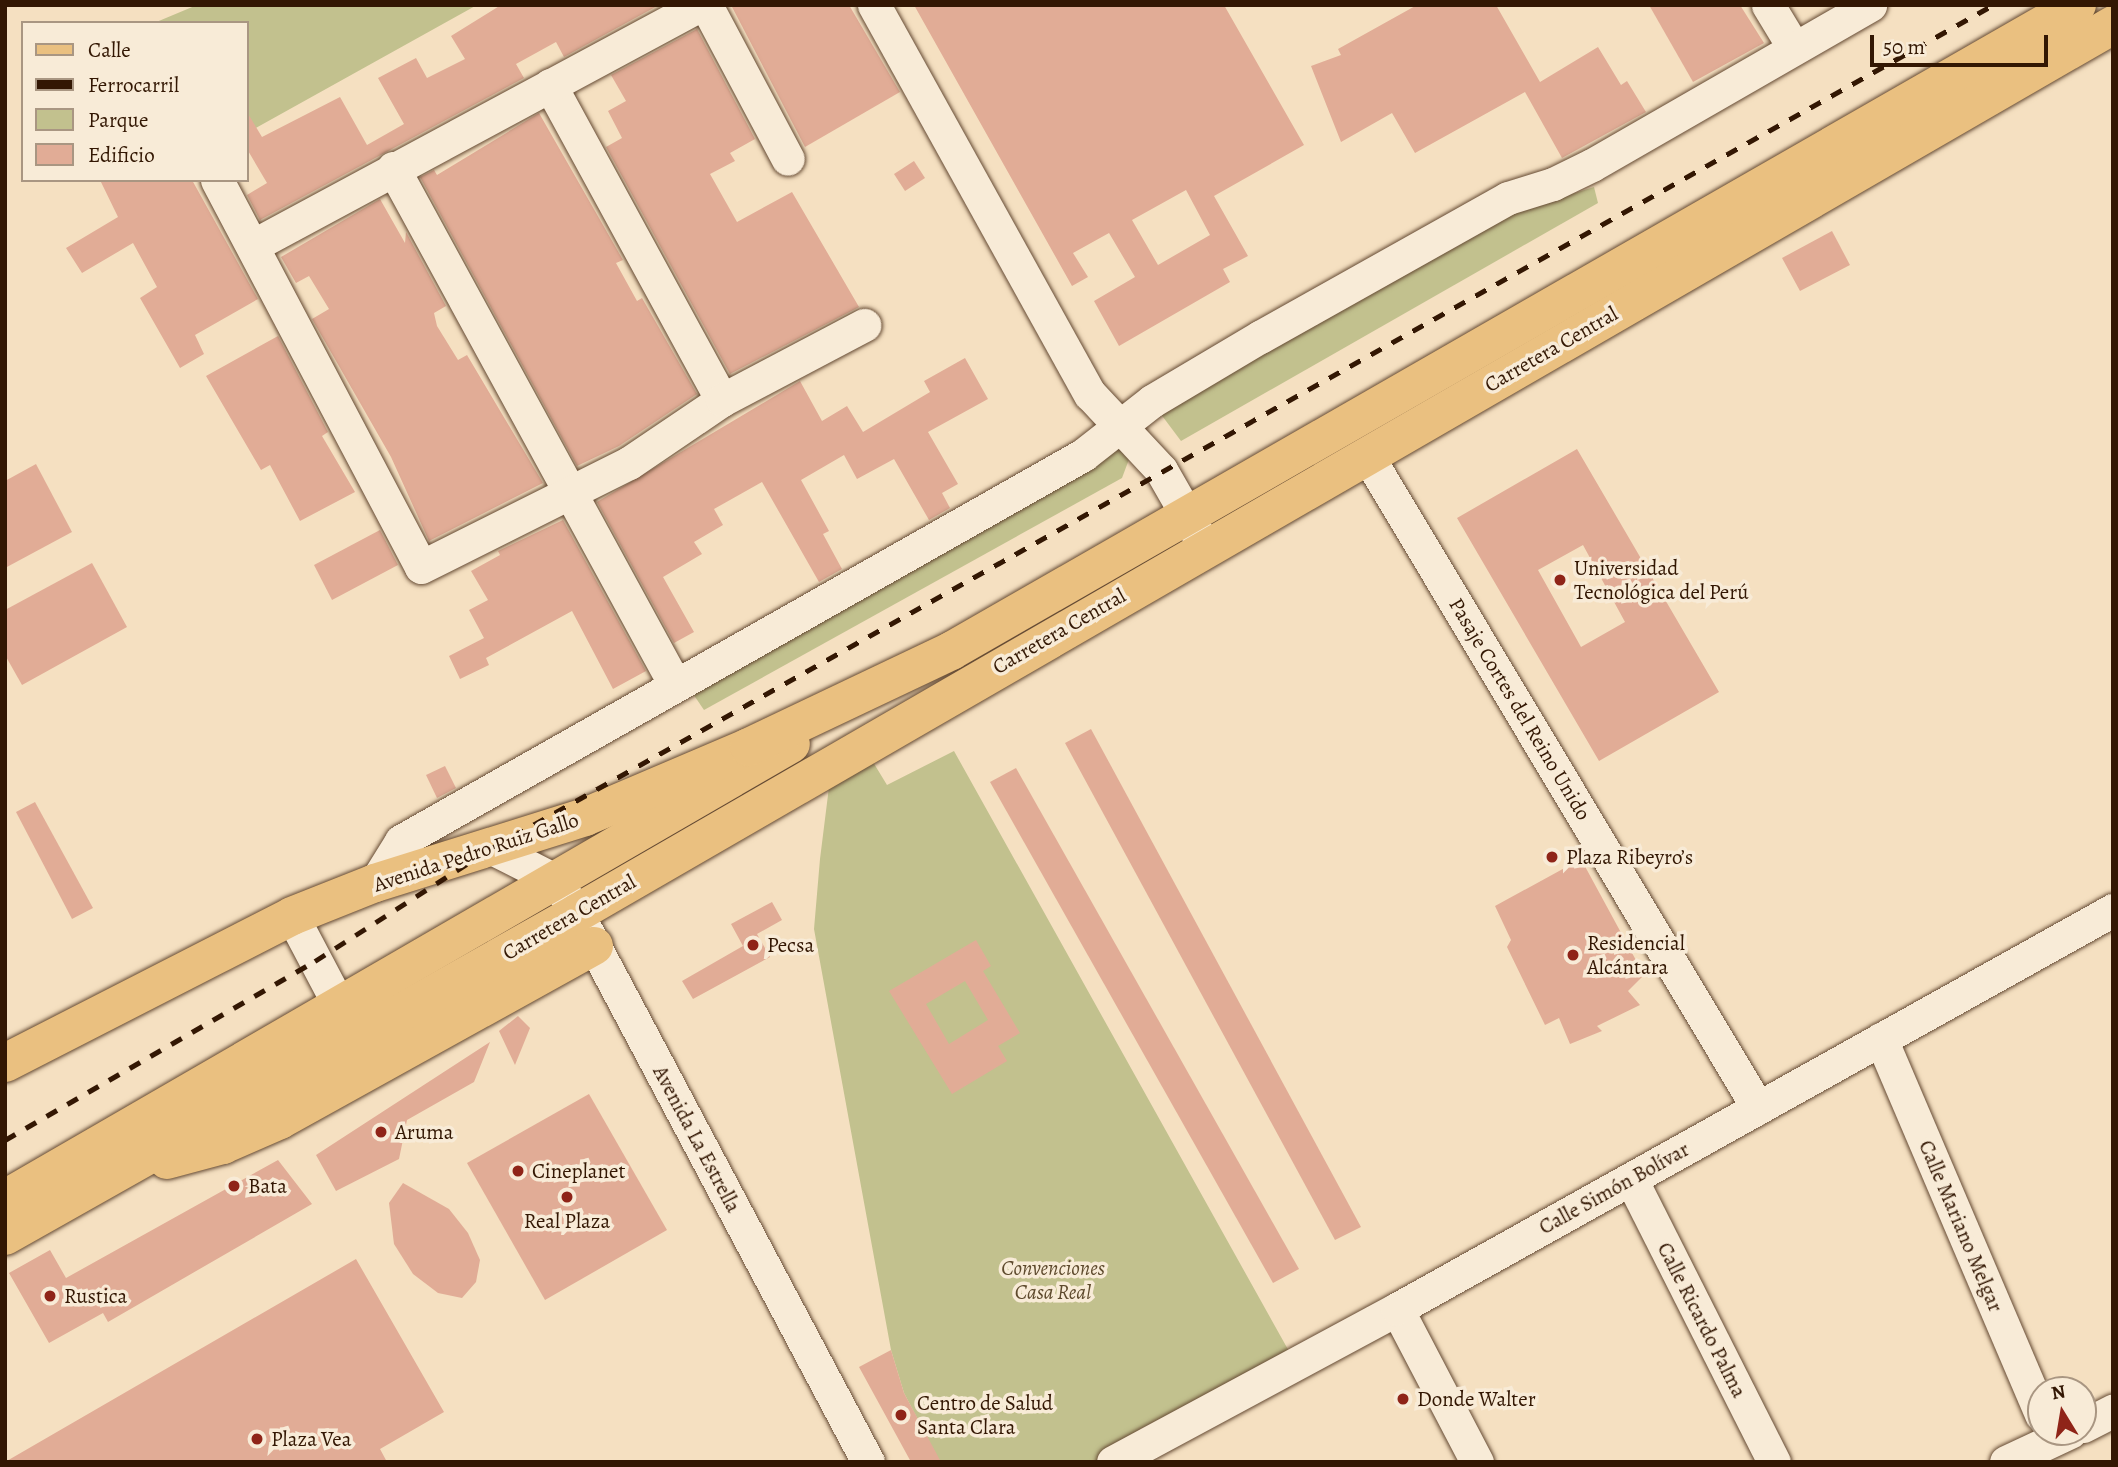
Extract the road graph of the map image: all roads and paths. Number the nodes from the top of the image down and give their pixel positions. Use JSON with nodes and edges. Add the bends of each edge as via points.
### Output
{"nodes":[{"id":1,"x":700,"y":5,"type":"edge"},
{"id":2,"x":706,"y":5,"type":"edge"},
{"id":3,"x":874,"y":5,"type":"edge"},
{"id":4,"x":1768,"y":5,"type":"edge"},
{"id":5,"x":1870,"y":5,"type":"edge"},
{"id":6,"x":2077,"y":5,"type":"edge"},
{"id":7,"x":2104,"y":20,"type":"edge"},
{"id":8,"x":1794,"y":48,"type":"junction"},
{"id":9,"x":550,"y":85,"type":"junction"},
{"id":10,"x":788,"y":159,"type":"dead end"},
{"id":11,"x":393,"y":168,"type":"junction"},
{"id":12,"x":219,"y":182,"type":"edge"},
{"id":13,"x":1717,"y":209,"type":"junction"},
{"id":14,"x":1734,"y":243,"type":"junction"},
{"id":15,"x":254,"y":245,"type":"junction"},
{"id":16,"x":864,"y":325,"type":"dead end"},
{"id":17,"x":722,"y":400,"type":"junction"},
{"id":18,"x":1122,"y":426,"type":"junction"},
{"id":19,"x":1367,"y":455,"type":"junction"},
{"id":20,"x":568,"y":494,"type":"junction"},
{"id":21,"x":1186,"y":513,"type":"junction"},
{"id":22,"x":1205,"y":546,"type":"junction"},
{"id":23,"x":951,"y":651,"type":"junction"},
{"id":24,"x":674,"y":683,"type":"junction"},
{"id":25,"x":492,"y":848,"type":"junction"},
{"id":26,"x":555,"y":880,"type":"junction"},
{"id":27,"x":375,"y":883,"type":"junction"},
{"id":28,"x":292,"y":916,"type":"junction"},
{"id":29,"x":2111,"y":917,"type":"edge"},
{"id":30,"x":586,"y":929,"type":"junction"},
{"id":31,"x":339,"y":1005,"type":"junction"},
{"id":32,"x":1881,"y":1039,"type":"junction"},
{"id":33,"x":6,"y":1061,"type":"edge"},
{"id":34,"x":1758,"y":1108,"type":"junction"},
{"id":35,"x":1631,"y":1179,"type":"junction"},
{"id":36,"x":5,"y":1199,"type":"edge"},
{"id":37,"x":5,"y":1236,"type":"edge"},
{"id":38,"x":1397,"y":1309,"type":"junction"},
{"id":39,"x":2030,"y":1376,"type":"edge"},
{"id":40,"x":2113,"y":1411,"type":"edge"},
{"id":41,"x":2097,"y":1419,"type":"edge"},
{"id":42,"x":2037,"y":1446,"type":"edge"},
{"id":43,"x":868,"y":1462,"type":"edge"},
{"id":44,"x":1113,"y":1462,"type":"edge"},
{"id":45,"x":1477,"y":1462,"type":"edge"},
{"id":46,"x":1773,"y":1462,"type":"edge"},
{"id":47,"x":2006,"y":1462,"type":"edge"}],
"edges":[{"from":1,"to":9,"type":"street"},
{"from":2,"to":10,"type":"street"},
{"from":3,"to":18,"type":"street","via":[[1090,394]]},
{"from":4,"to":8,"type":"street"},
{"from":5,"to":8,"type":"street"},
{"from":6,"to":13,"type":"main road","name":"Carretera Central"},
{"from":7,"to":14,"type":"main road","name":"Carretera Central"},
{"from":8,"to":18,"type":"street","via":[[1592,165],[1508,198],[1260,337],[1152,401]]},
{"from":9,"to":11,"type":"street"},
{"from":9,"to":17,"type":"street"},
{"from":11,"to":15,"type":"street"},
{"from":11,"to":20,"type":"street"},
{"from":12,"to":15,"type":"street"},
{"from":13,"to":14,"type":"main road"},
{"from":13,"to":21,"type":"main road","name":"Carretera Central"},
{"from":14,"to":19,"type":"main road","name":"Carretera Central"},
{"from":15,"to":20,"type":"street","via":[[421,567]]},
{"from":16,"to":17,"type":"street"},
{"from":17,"to":20,"type":"street","via":[[629,463]]},
{"from":18,"to":21,"type":"street","via":[[1161,470]]},
{"from":18,"to":24,"type":"street","via":[[1071,462]]},
{"from":19,"to":22,"type":"main road","name":"Carretera Central"},
{"from":19,"to":34,"type":"street","name":"Pasaje Cortes del Reino Unido"},
{"from":20,"to":24,"type":"street"},
{"from":21,"to":22,"type":"street"},
{"from":21,"to":23,"type":"main road","name":"Carretera Central"},
{"from":22,"to":30,"type":"main road","name":"Carretera Central"},
{"from":23,"to":25,"type":"main road","name":"Avenida Pedro Ruiz Gallo","via":[[675,781]]},
{"from":23,"to":26,"type":"main road","name":"Carretera Central"},
{"from":24,"to":27,"type":"street","via":[[401,841]]},
{"from":25,"to":26,"type":"street","name":"Avenida La Estrella"},
{"from":25,"to":27,"type":"main road","name":"Avenida Pedro Ruiz Gallo"},
{"from":26,"to":30,"type":"street","name":"Avenida La Estrella"},
{"from":26,"to":31,"type":"main road","name":"Carretera Central"},
{"from":27,"to":28,"type":"main road","name":"Avenida Pedro Ruiz Gallo"},
{"from":28,"to":31,"type":"street"},
{"from":28,"to":33,"type":"main road","name":"Avenida Pedro Ruiz Gallo"},
{"from":29,"to":32,"type":"street","name":"Calle Simón Bolívar"},
{"from":30,"to":37,"type":"main road","name":"Carretera Central","via":[[99,1182]]},
{"from":30,"to":43,"type":"street","name":"Avenida La Estrella"},
{"from":31,"to":36,"type":"main road","name":"Carretera Central"},
{"from":32,"to":34,"type":"street","name":"Calle Simón Bolívar"},
{"from":32,"to":39,"type":"street","name":"Calle Mariano Melgar"},
{"from":34,"to":35,"type":"street","name":"Calle Simón Bolívar"},
{"from":35,"to":38,"type":"street","name":"Calle Simón Bolívar"},
{"from":35,"to":46,"type":"street","name":"Calle Ricardo Palma"},
{"from":38,"to":44,"type":"street","name":"Calle Simón Bolívar"},
{"from":38,"to":45,"type":"street"},
{"from":40,"to":41,"type":"street"},
{"from":42,"to":47,"type":"street"}]}
